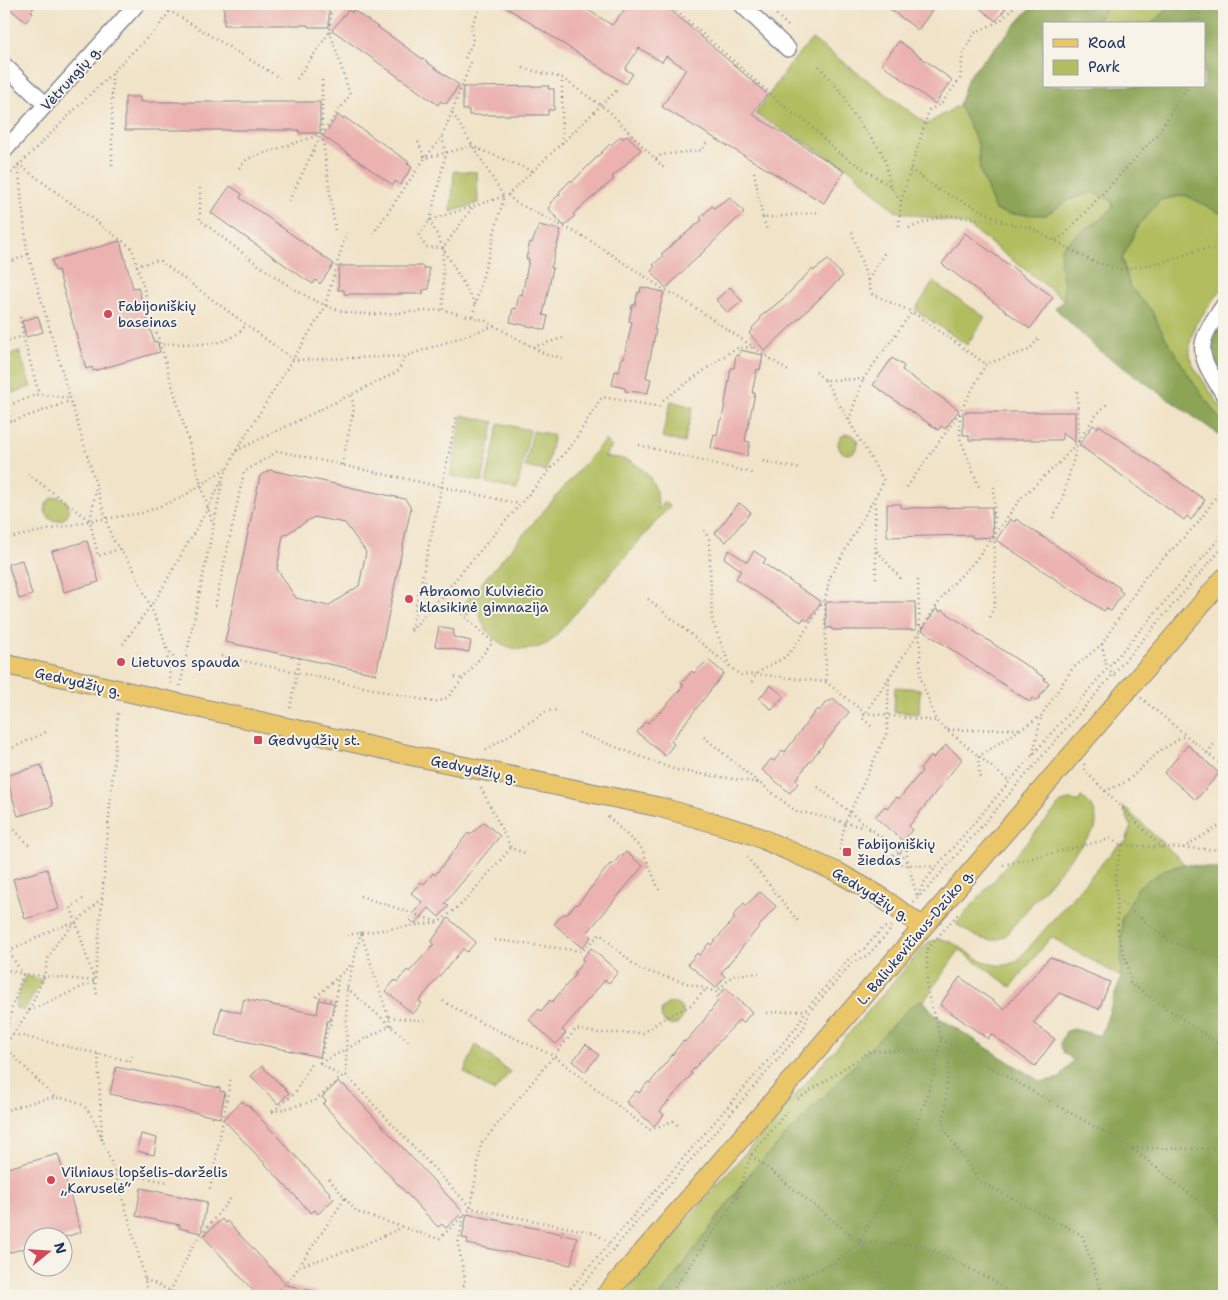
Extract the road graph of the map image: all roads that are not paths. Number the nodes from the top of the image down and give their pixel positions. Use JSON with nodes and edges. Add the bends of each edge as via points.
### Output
{"nodes":[{"id":1,"x":137,"y":4,"type":"edge"},
{"id":2,"x":741,"y":4,"type":"edge"},
{"id":3,"x":788,"y":50,"type":"dead end"},
{"id":4,"x":4,"y":65,"type":"edge"},
{"id":5,"x":46,"y":105,"type":"junction"},
{"id":6,"x":4,"y":151,"type":"edge"},
{"id":7,"x":1224,"y":305,"type":"edge"},
{"id":8,"x":1224,"y":394,"type":"edge"},
{"id":9,"x":1224,"y":578,"type":"edge"},
{"id":10,"x":4,"y":664,"type":"edge"},
{"id":11,"x":923,"y":927,"type":"junction"},
{"id":12,"x":605,"y":1296,"type":"edge"}],
"edges":[{"from":1,"to":5,"type":"street","name":"Vėtrungių g."},
{"from":2,"to":3,"type":"street"},
{"from":4,"to":5,"type":"street"},
{"from":5,"to":6,"type":"street","name":"Vėtrungių g."},
{"from":7,"to":8,"type":"street","via":[[1202,343],[1204,360]]},
{"from":9,"to":11,"type":"main road","name":"L. Baliukevičiaus-Dzūko g."},
{"from":10,"to":11,"type":"main road","name":"Gedvydžių g.","via":[[659,807],[715,823],[751,834],[842,875],[878,895]]},
{"from":11,"to":12,"type":"main road","name":"L. Baliukevičiaus-Dzūko g.","via":[[745,1149]]}]}
